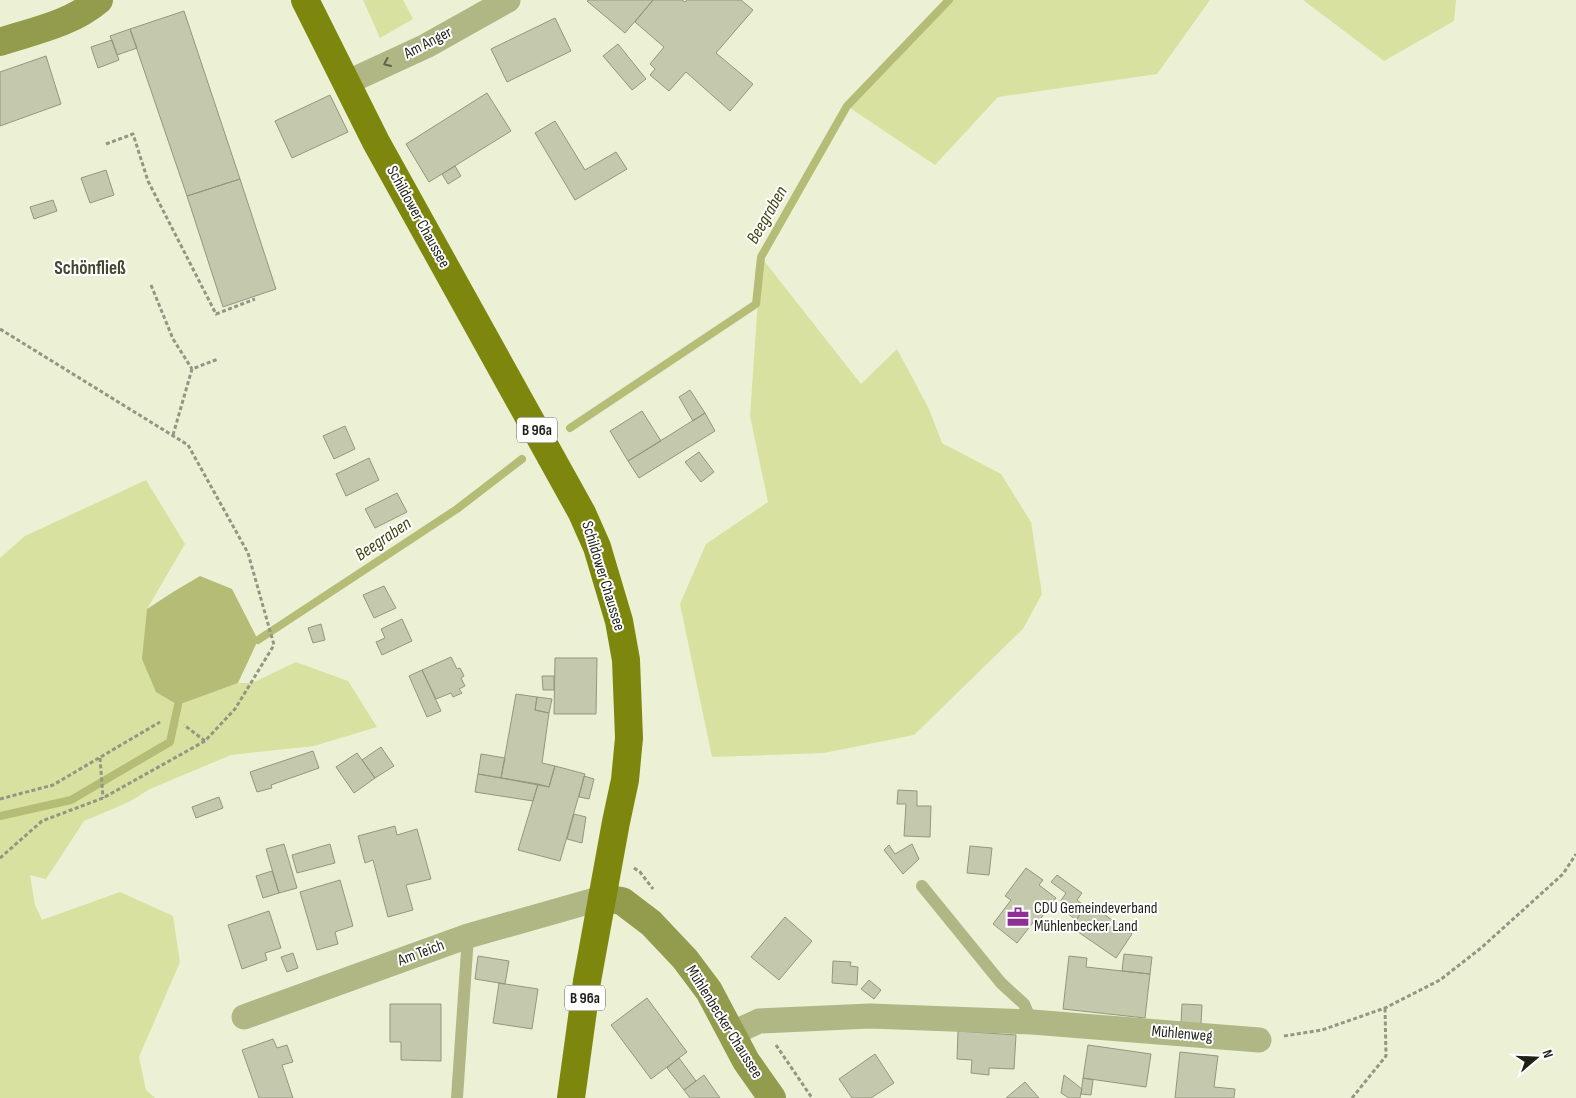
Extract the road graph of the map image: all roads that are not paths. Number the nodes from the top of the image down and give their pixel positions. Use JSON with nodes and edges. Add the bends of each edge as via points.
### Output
{"nodes":[{"id":1,"x":99,"y":0,"type":"edge"},
{"id":2,"x":305,"y":0,"type":"edge"},
{"id":3,"x":508,"y":0,"type":"edge"},
{"id":4,"x":0,"y":42,"type":"edge"},
{"id":5,"x":346,"y":83,"type":"junction"},
{"id":6,"x":922,"y":886,"type":"dead end"},
{"id":7,"x":602,"y":898,"type":"junction"},
{"id":8,"x":468,"y":936,"type":"junction"},
{"id":9,"x":244,"y":1017,"type":"dead end"},
{"id":10,"x":1032,"y":1022,"type":"junction"},
{"id":11,"x":731,"y":1034,"type":"junction"},
{"id":12,"x":1259,"y":1040,"type":"road end"},
{"id":13,"x":457,"y":1098,"type":"edge"},
{"id":14,"x":571,"y":1098,"type":"edge"},
{"id":15,"x":772,"y":1098,"type":"edge"}],
"edges":[{"from":1,"to":4,"type":"main road","via":[[64,21]]},
{"from":2,"to":5,"type":"main road","name":"Schildower Chaussee","number":"B 96a"},
{"from":3,"to":5,"type":"street","name":"Am Anger","one_way":true,"via":[[426,46]]},
{"from":5,"to":7,"type":"main road","name":"Schildower Chaussee","number":"B 96a","via":[[582,512],[597,547],[619,621],[626,660],[629,738],[625,780]]},
{"from":6,"to":10,"type":"lane","via":[[1001,983],[1024,1004]]},
{"from":7,"to":8,"type":"street","name":"Am Teich"},
{"from":7,"to":11,"type":"main road","name":"Mühlenbecker Chaussee","via":[[622,901],[672,944],[709,991]]},
{"from":7,"to":14,"type":"main road","name":"Schildower Chaussee","number":"B 96a"},
{"from":8,"to":9,"type":"street","name":"Am Teich"},
{"from":8,"to":13,"type":"lane"},
{"from":10,"to":11,"type":"street","name":"Mühlenweg","via":[[870,1016],[759,1020]]},
{"from":10,"to":12,"type":"street","name":"Mühlenweg"},
{"from":11,"to":15,"type":"main road","name":"Mühlenbecker Chaussee"}]}
